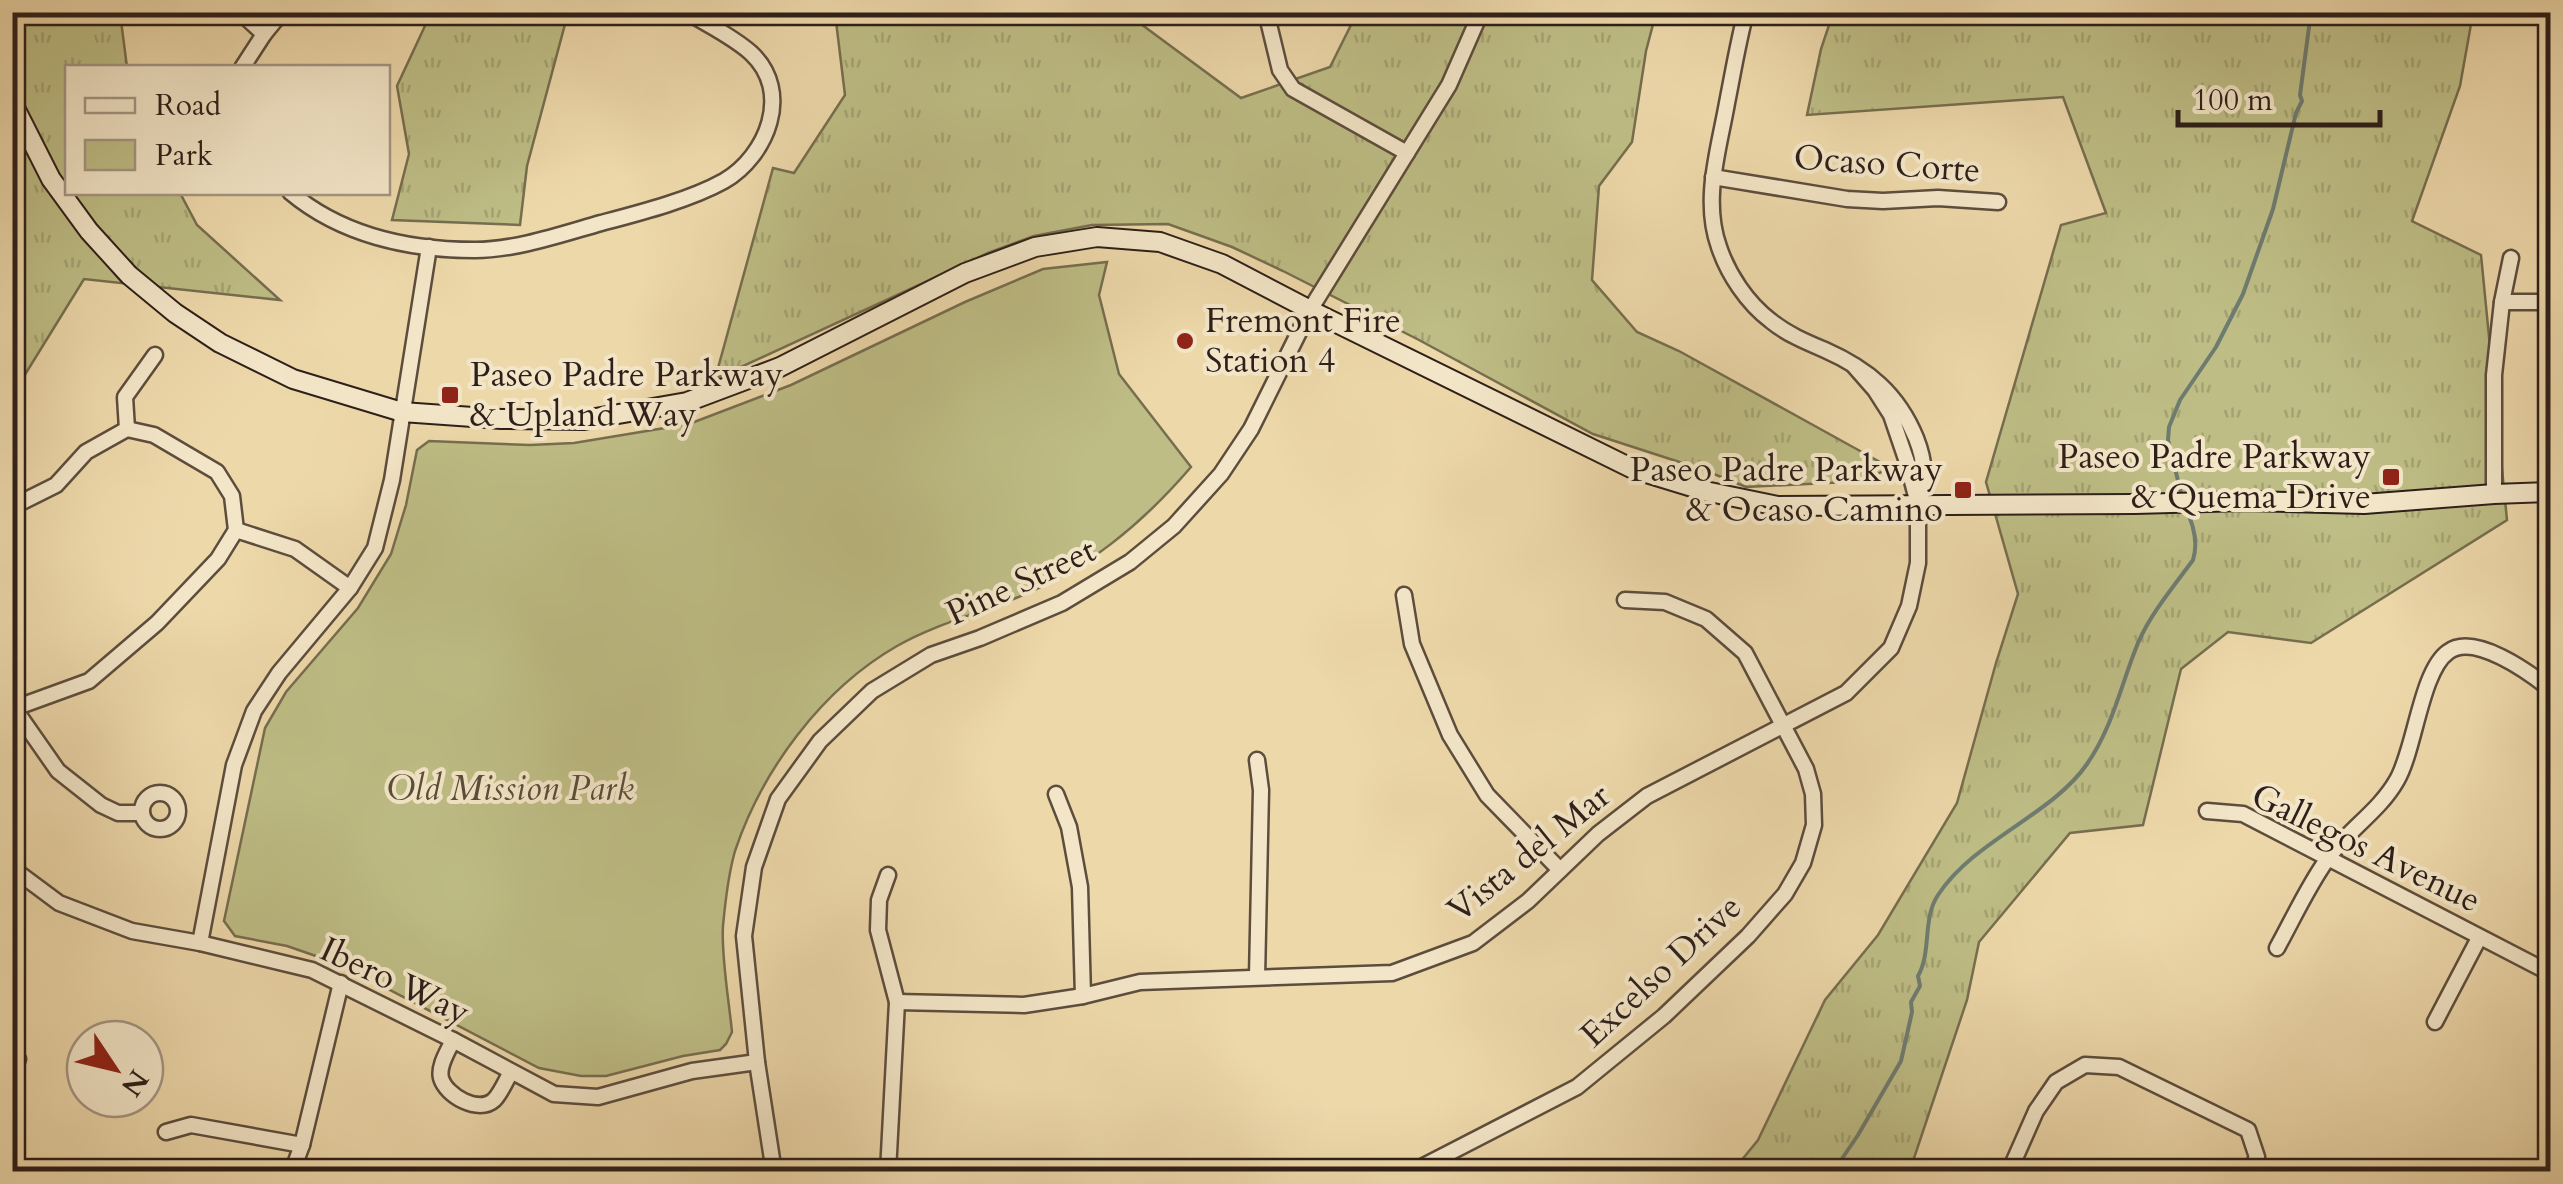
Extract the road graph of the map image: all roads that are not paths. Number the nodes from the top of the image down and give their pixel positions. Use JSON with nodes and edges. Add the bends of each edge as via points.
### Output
{"nodes":[{"id":1,"x":240,"y":12,"type":"edge"},
{"id":2,"x":282,"y":12,"type":"edge"},
{"id":3,"x":656,"y":12,"type":"edge"},
{"id":4,"x":686,"y":12,"type":"edge"},
{"id":5,"x":1266,"y":12,"type":"edge"},
{"id":6,"x":1481,"y":12,"type":"edge"},
{"id":7,"x":1746,"y":12,"type":"edge"},
{"id":8,"x":640,"y":16,"type":"dead end"},
{"id":9,"x":264,"y":34,"type":"junction"},
{"id":10,"x":244,"y":65,"type":"edge"},
{"id":11,"x":14,"y":110,"type":"edge"},
{"id":12,"x":1407,"y":153,"type":"junction"},
{"id":13,"x":1713,"y":177,"type":"junction"},
{"id":14,"x":294,"y":195,"type":"edge"},
{"id":15,"x":1998,"y":202,"type":"dead end"},
{"id":16,"x":429,"y":247,"type":"junction"},
{"id":17,"x":2511,"y":258,"type":"dead end"},
{"id":18,"x":2502,"y":302,"type":"junction"},
{"id":19,"x":2550,"y":302,"type":"edge"},
{"id":20,"x":1310,"y":310,"type":"junction"},
{"id":21,"x":155,"y":355,"type":"dead end"},
{"id":22,"x":402,"y":412,"type":"junction"},
{"id":23,"x":127,"y":429,"type":"junction"},
{"id":24,"x":2550,"y":492,"type":"edge"},
{"id":25,"x":2494,"y":494,"type":"junction"},
{"id":26,"x":1918,"y":504,"type":"junction"},
{"id":27,"x":12,"y":507,"type":"edge"},
{"id":28,"x":236,"y":530,"type":"junction"},
{"id":29,"x":350,"y":588,"type":"junction"},
{"id":30,"x":1404,"y":595,"type":"dead end"},
{"id":31,"x":1625,"y":600,"type":"dead end"},
{"id":32,"x":2550,"y":690,"type":"edge"},
{"id":33,"x":13,"y":708,"type":"edge"},
{"id":34,"x":1783,"y":726,"type":"junction"},
{"id":35,"x":1257,"y":760,"type":"dead end"},
{"id":36,"x":1056,"y":794,"type":"dead end"},
{"id":37,"x":2207,"y":811,"type":"dead end"},
{"id":38,"x":142,"y":812,"type":"dead end"},
{"id":39,"x":2327,"y":858,"type":"junction"},
{"id":40,"x":12,"y":868,"type":"edge"},
{"id":41,"x":1560,"y":870,"type":"junction"},
{"id":42,"x":888,"y":874,"type":"dead end"},
{"id":43,"x":2480,"y":938,"type":"junction"},
{"id":44,"x":200,"y":943,"type":"junction"},
{"id":45,"x":2277,"y":948,"type":"dead end"},
{"id":46,"x":2550,"y":974,"type":"edge"},
{"id":47,"x":1257,"y":977,"type":"junction"},
{"id":48,"x":341,"y":984,"type":"junction"},
{"id":49,"x":1083,"y":996,"type":"junction"},
{"id":50,"x":896,"y":1002,"type":"junction"},
{"id":51,"x":2435,"y":1022,"type":"dead end"},
{"id":52,"x":454,"y":1040,"type":"junction"},
{"id":53,"x":757,"y":1062,"type":"junction"},
{"id":54,"x":511,"y":1072,"type":"junction"},
{"id":55,"x":166,"y":1132,"type":"dead end"},
{"id":56,"x":302,"y":1146,"type":"junction"},
{"id":57,"x":292,"y":1172,"type":"edge"},
{"id":58,"x":774,"y":1172,"type":"edge"},
{"id":59,"x":888,"y":1172,"type":"edge"},
{"id":60,"x":1412,"y":1172,"type":"edge"},
{"id":61,"x":2010,"y":1172,"type":"edge"},
{"id":62,"x":2250,"y":1172,"type":"edge"}],
"edges":[{"from":1,"to":9,"type":"street"},
{"from":2,"to":9,"type":"street"},
{"from":3,"to":8,"type":"street"},
{"from":4,"to":16,"type":"street","via":[[754,55],[766,77],[770,126],[743,167],[662,206],[547,239],[478,250]]},
{"from":5,"to":12,"type":"street","via":[[1280,70],[1294,89]]},
{"from":6,"to":12,"type":"street","name":"Pine Street","via":[[1449,85]]},
{"from":7,"to":13,"type":"street","name":"Vista del Mar"},
{"from":9,"to":10,"type":"street"},
{"from":11,"to":22,"type":"main road","via":[[89,231],[176,313],[293,379]]},
{"from":12,"to":20,"type":"street","name":"Pine Street"},
{"from":13,"to":15,"type":"street","name":"Ocaso Corte","via":[[1847,199]]},
{"from":13,"to":26,"type":"street","name":"Vista del Mar","via":[[1718,244],[1742,292],[1790,334],[1886,388],[1918,443],[1925,488]]},
{"from":14,"to":16,"type":"street","via":[[366,236]]},
{"from":16,"to":22,"type":"street"},
{"from":17,"to":18,"type":"street"},
{"from":18,"to":19,"type":"street"},
{"from":18,"to":25,"type":"street"},
{"from":20,"to":22,"type":"main road","via":[[1222,264],[1160,242],[1097,237],[1036,247],[965,272],[780,367],[687,402],[584,420]]},
{"from":20,"to":26,"type":"main road","via":[[1633,469],[1778,506]]},
{"from":20,"to":53,"type":"street","name":"Pine Street","via":[[1251,429],[1174,526],[1062,603],[931,656],[872,692],[820,741],[778,799],[754,867],[744,936]]},
{"from":21,"to":23,"type":"street","via":[[126,397]]},
{"from":22,"to":29,"type":"street","via":[[375,548]]},
{"from":23,"to":27,"type":"street","via":[[86,452],[56,485]]},
{"from":23,"to":28,"type":"street","via":[[154,436],[217,472],[232,496]]},
{"from":24,"to":25,"type":"main road"},
{"from":25,"to":26,"type":"main road","via":[[2364,504]]},
{"from":26,"to":34,"type":"street","name":"Vista del Mar","via":[[1918,562],[1909,606],[1890,648],[1846,693]]},
{"from":28,"to":29,"type":"street","via":[[295,549]]},
{"from":28,"to":33,"type":"street","via":[[158,624],[90,681]]},
{"from":29,"to":44,"type":"street","via":[[254,711],[234,765]]},
{"from":30,"to":41,"type":"street","via":[[1412,644],[1450,735],[1486,795]]},
{"from":31,"to":34,"type":"street","name":"Excelso Drive","via":[[1666,602],[1706,619],[1745,653]]},
{"from":32,"to":39,"type":"street","via":[[2481,648],[2448,652],[2432,672],[2398,778]]},
{"from":33,"to":38,"type":"street","via":[[58,771],[101,805],[118,813]]},
{"from":34,"to":41,"type":"street","name":"Vista del Mar","via":[[1647,796]]},
{"from":34,"to":60,"type":"street","name":"Excelso Drive","via":[[1806,769],[1814,825],[1786,894],[1664,1016],[1577,1088]]},
{"from":35,"to":47,"type":"street"},
{"from":36,"to":49,"type":"street","via":[[1080,887]]},
{"from":37,"to":39,"type":"street","name":"Gallegos Avenue","via":[[2243,814]]},
{"from":39,"to":43,"type":"street","name":"Gallegos Avenue"},
{"from":39,"to":45,"type":"street"},
{"from":40,"to":44,"type":"street","name":"Ibero Way","via":[[59,902],[132,931]]},
{"from":41,"to":47,"type":"street","name":"Vista del Mar","via":[[1473,943],[1392,973]]},
{"from":42,"to":50,"type":"street","via":[[878,930]]},
{"from":43,"to":46,"type":"street","name":"Gallegos Avenue"},
{"from":43,"to":51,"type":"street"},
{"from":44,"to":48,"type":"street","name":"Ibero Way","via":[[312,970]]},
{"from":47,"to":49,"type":"street","name":"Vista del Mar","via":[[1140,982]]},
{"from":48,"to":52,"type":"street","name":"Ibero Way"},
{"from":48,"to":56,"type":"street"},
{"from":49,"to":50,"type":"street","name":"Vista del Mar","via":[[1024,1004]]},
{"from":50,"to":59,"type":"street"},
{"from":52,"to":54,"type":"street","name":"Ibero Way"},
{"from":52,"to":54,"type":"street","via":[[441,1076],[448,1090],[470,1104],[492,1102]]},
{"from":53,"to":54,"type":"street","name":"Ibero Way","via":[[692,1071],[598,1097],[554,1094]]},
{"from":53,"to":58,"type":"street","name":"Pine Street"},
{"from":55,"to":56,"type":"street","via":[[191,1125]]},
{"from":56,"to":57,"type":"street"},
{"from":61,"to":62,"type":"street","via":[[2056,1082],[2085,1065],[2119,1066],[2248,1130],[2257,1157]]}]}
